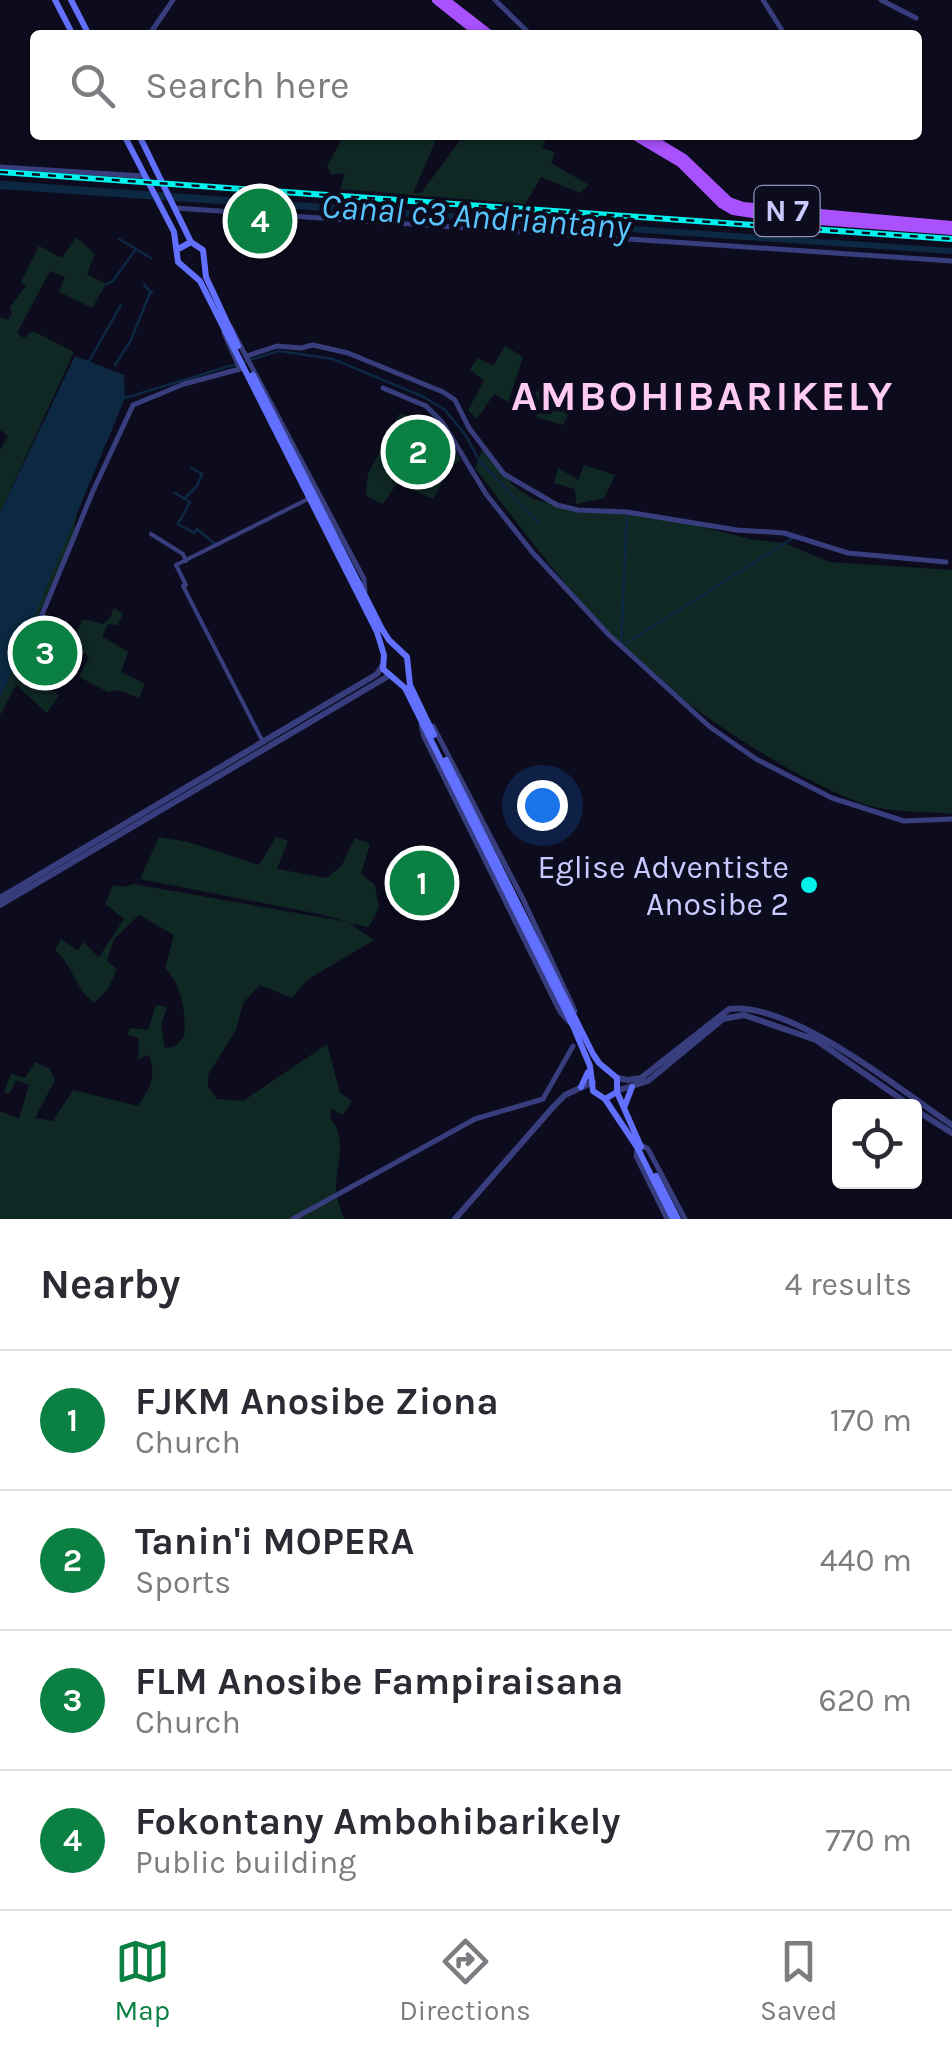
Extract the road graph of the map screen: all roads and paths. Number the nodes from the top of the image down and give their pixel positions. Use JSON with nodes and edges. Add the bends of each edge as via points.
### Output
{"nodes":[{"id":1,"x":54,"y":0,"type":"edge"},
{"id":2,"x":72,"y":0,"type":"edge"},
{"id":3,"x":173,"y":0,"type":"edge"},
{"id":4,"x":436,"y":0,"type":"edge"},
{"id":5,"x":446,"y":0,"type":"edge"},
{"id":6,"x":495,"y":0,"type":"edge"},
{"id":7,"x":763,"y":0,"type":"edge"},
{"id":8,"x":881,"y":0,"type":"edge"},
{"id":9,"x":916,"y":18,"type":"dead end"},
{"id":10,"x":70,"y":30,"type":"edge"},
{"id":11,"x":86,"y":30,"type":"edge"},
{"id":12,"x":152,"y":30,"type":"edge"},
{"id":13,"x":474,"y":30,"type":"edge"},
{"id":14,"x":485,"y":30,"type":"edge"},
{"id":15,"x":526,"y":30,"type":"edge"},
{"id":16,"x":782,"y":30,"type":"edge"},
{"id":17,"x":126,"y":140,"type":"edge"},
{"id":18,"x":141,"y":140,"type":"edge"},
{"id":19,"x":642,"y":140,"type":"edge"},
{"id":20,"x":654,"y":140,"type":"edge"},
{"id":21,"x":0,"y":167,"type":"edge"},
{"id":22,"x":143,"y":176,"type":"junction"},
{"id":23,"x":175,"y":208,"type":"junction"},
{"id":24,"x":952,"y":228,"type":"edge"},
{"id":25,"x":191,"y":242,"type":"junction"},
{"id":26,"x":179,"y":249,"type":"junction"},
{"id":27,"x":952,"y":261,"type":"edge"},
{"id":28,"x":202,"y":263,"type":"junction"},
{"id":29,"x":190,"y":270,"type":"junction"},
{"id":30,"x":225,"y":324,"type":"junction"},
{"id":31,"x":245,"y":364,"type":"junction"},
{"id":32,"x":383,"y":388,"type":"dead end"},
{"id":33,"x":308,"y":499,"type":"dead end"},
{"id":34,"x":151,"y":534,"type":"dead end"},
{"id":35,"x":186,"y":560,"type":"junction"},
{"id":36,"x":946,"y":562,"type":"dead end"},
{"id":37,"x":398,"y":650,"type":"junction"},
{"id":38,"x":384,"y":655,"type":"junction"},
{"id":39,"x":382,"y":666,"type":"junction"},
{"id":40,"x":20,"y":668,"type":"dead end"},
{"id":41,"x":406,"y":668,"type":"junction"},
{"id":42,"x":390,"y":675,"type":"junction"},
{"id":43,"x":422,"y":716,"type":"junction"},
{"id":44,"x":263,"y":742,"type":"junction"},
{"id":45,"x":952,"y":818,"type":"edge"},
{"id":46,"x":0,"y":901,"type":"edge"},
{"id":47,"x":576,"y":1026,"type":"junction"},
{"id":48,"x":573,"y":1046,"type":"dead end"},
{"id":49,"x":590,"y":1066,"type":"junction"},
{"id":50,"x":608,"y":1072,"type":"junction"},
{"id":51,"x":617,"y":1078,"type":"junction"},
{"id":52,"x":593,"y":1082,"type":"junction"},
{"id":53,"x":581,"y":1088,"type":"junction"},
{"id":54,"x":632,"y":1088,"type":"junction"},
{"id":55,"x":618,"y":1091,"type":"junction"},
{"id":56,"x":604,"y":1099,"type":"junction"},
{"id":57,"x":900,"y":1099,"type":"edge"},
{"id":58,"x":922,"y":1114,"type":"edge"},
{"id":59,"x":626,"y":1119,"type":"junction"},
{"id":60,"x":952,"y":1125,"type":"edge"},
{"id":61,"x":952,"y":1133,"type":"edge"},
{"id":62,"x":639,"y":1146,"type":"junction"},
{"id":63,"x":293,"y":1219,"type":"edge"},
{"id":64,"x":455,"y":1219,"type":"edge"},
{"id":65,"x":676,"y":1219,"type":"edge"}],
"edges":[{"from":1,"to":10,"type":"main road"},
{"from":2,"to":11,"type":"main road"},
{"from":3,"to":12,"type":"street"},
{"from":4,"to":13,"type":"main road"},
{"from":5,"to":14,"type":"main road"},
{"from":6,"to":15,"type":"street"},
{"from":7,"to":16,"type":"street"},
{"from":8,"to":9,"type":"street"},
{"from":17,"to":22,"type":"main road"},
{"from":18,"to":23,"type":"main road"},
{"from":19,"to":24,"type":"main road","number":"N 7","via":[[733,210]]},
{"from":20,"to":24,"type":"main road","number":"N 7","via":[[684,158],[728,202]]},
{"from":21,"to":22,"type":"street"},
{"from":22,"to":26,"type":"main road"},
{"from":23,"to":25,"type":"main road"},
{"from":23,"to":27,"type":"street"},
{"from":25,"to":26,"type":"main road"},
{"from":25,"to":28,"type":"main road","via":[[203,250]]},
{"from":26,"to":29,"type":"main road","via":[[179,263]]},
{"from":28,"to":29,"type":"main road"},
{"from":28,"to":30,"type":"main road"},
{"from":29,"to":30,"type":"main road"},
{"from":30,"to":31,"type":"main road"},
{"from":31,"to":36,"type":"street","via":[[277,346],[313,345],[443,392],[504,474],[557,505],[784,533],[848,554]]},
{"from":31,"to":37,"type":"main road"},
{"from":31,"to":38,"type":"main road"},
{"from":31,"to":40,"type":"street","via":[[133,405]]},
{"from":32,"to":45,"type":"street","via":[[426,406],[444,423],[486,494],[533,553],[608,634],[710,726],[756,759],[832,798],[904,821]]},
{"from":33,"to":35,"type":"street"},
{"from":34,"to":35,"type":"street"},
{"from":35,"to":44,"type":"street","via":[[176,564],[184,586]]},
{"from":37,"to":38,"type":"main road"},
{"from":37,"to":41,"type":"main road"},
{"from":38,"to":39,"type":"main road"},
{"from":39,"to":42,"type":"main road"},
{"from":39,"to":44,"type":"street"},
{"from":41,"to":42,"type":"main road"},
{"from":41,"to":43,"type":"main road"},
{"from":42,"to":43,"type":"main road"},
{"from":42,"to":46,"type":"street"},
{"from":43,"to":47,"type":"main road"},
{"from":44,"to":46,"type":"street"},
{"from":47,"to":49,"type":"main road"},
{"from":47,"to":50,"type":"main road"},
{"from":48,"to":63,"type":"street","via":[[543,1099],[475,1119]]},
{"from":49,"to":52,"type":"main road"},
{"from":49,"to":53,"type":"main road"},
{"from":50,"to":51,"type":"main road"},
{"from":50,"to":52,"type":"main road"},
{"from":51,"to":55,"type":"main road"},
{"from":51,"to":60,"type":"street","via":[[641,1078],[729,1009],[760,1010],[816,1034]]},
{"from":52,"to":53,"type":"street"},
{"from":52,"to":56,"type":"main road"},
{"from":53,"to":64,"type":"street","via":[[554,1106]]},
{"from":54,"to":55,"type":"street"},
{"from":54,"to":57,"type":"street","via":[[724,1019],[744,1014],[816,1040]]},
{"from":54,"to":59,"type":"main road","via":[[624,1101]]},
{"from":55,"to":56,"type":"main road"},
{"from":55,"to":59,"type":"main road"},
{"from":56,"to":62,"type":"main road"},
{"from":58,"to":61,"type":"street"},
{"from":59,"to":62,"type":"main road"},
{"from":62,"to":65,"type":"main road"}]}
